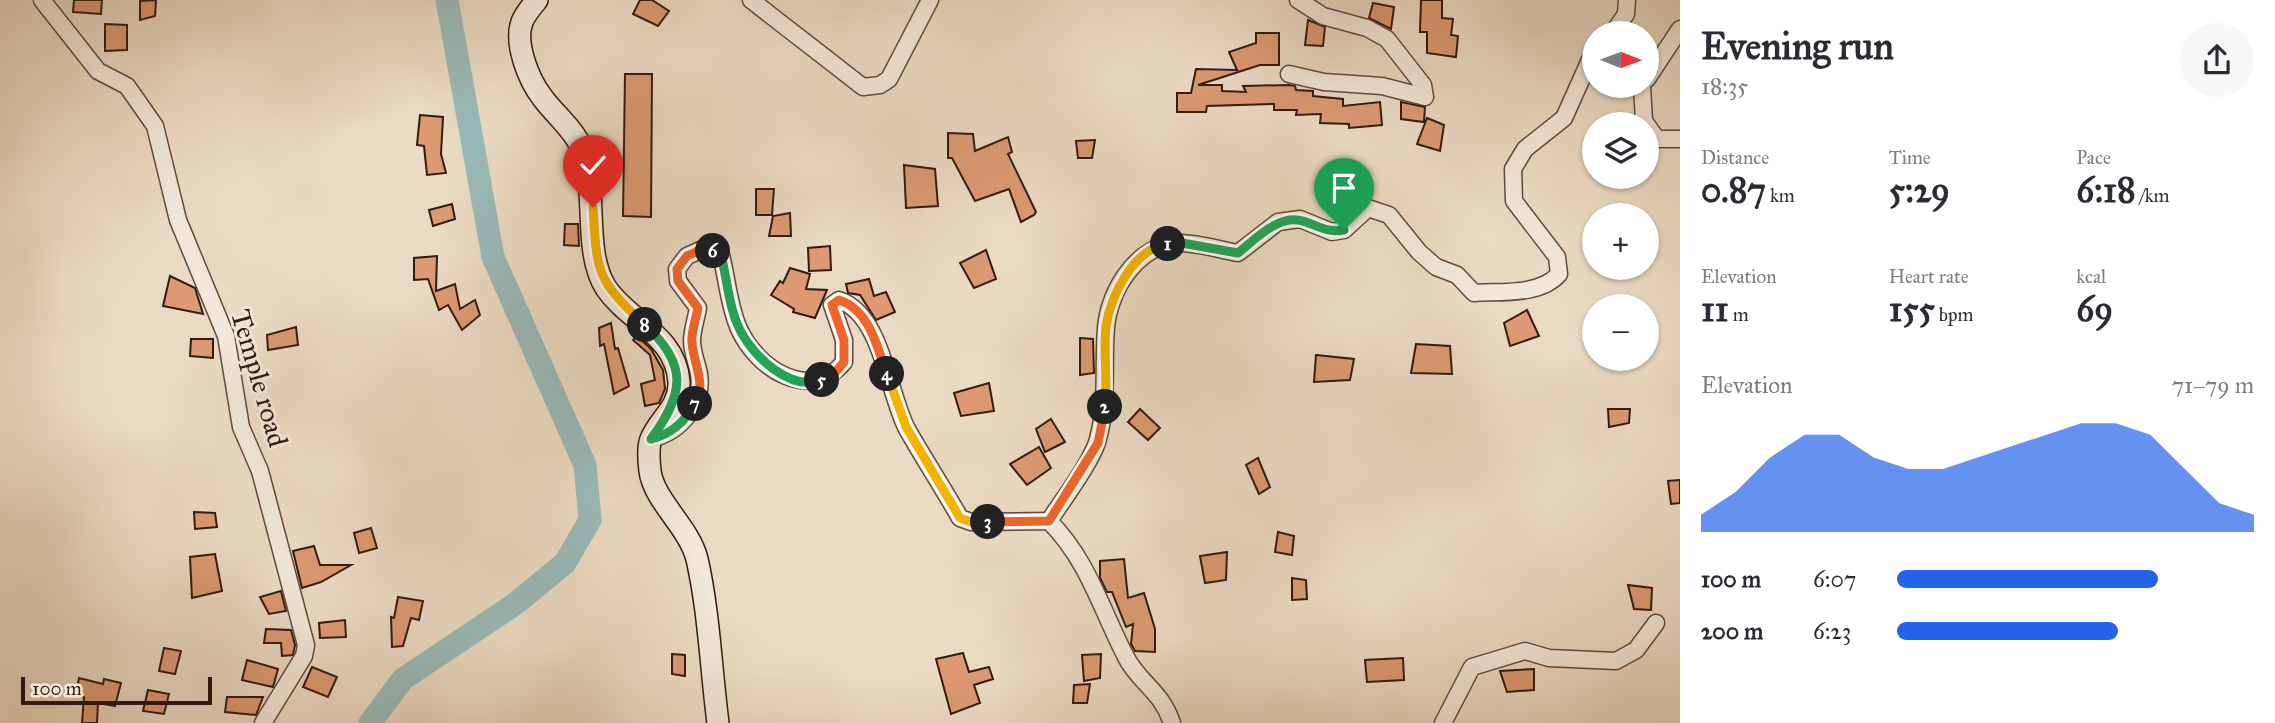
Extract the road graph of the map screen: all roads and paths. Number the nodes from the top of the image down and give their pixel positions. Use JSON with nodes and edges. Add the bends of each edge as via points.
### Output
{"nodes":[{"id":1,"x":42,"y":0,"type":"edge"},
{"id":2,"x":537,"y":0,"type":"edge"},
{"id":3,"x":751,"y":0,"type":"edge"},
{"id":4,"x":1298,"y":0,"type":"edge"},
{"id":5,"x":1626,"y":0,"type":"edge"},
{"id":6,"x":934,"y":1,"type":"edge"},
{"id":7,"x":1622,"y":21,"type":"edge"},
{"id":8,"x":1680,"y":29,"type":"edge"},
{"id":9,"x":1659,"y":61,"type":"edge"},
{"id":10,"x":1289,"y":74,"type":"dead end"},
{"id":11,"x":1582,"y":78,"type":"edge"},
{"id":12,"x":1644,"y":98,"type":"edge"},
{"id":13,"x":1680,"y":139,"type":"edge"},
{"id":14,"x":651,"y":439,"type":"junction"},
{"id":15,"x":1049,"y":521,"type":"junction"},
{"id":16,"x":1656,"y":623,"type":"dead end"},
{"id":17,"x":263,"y":723,"type":"edge"},
{"id":18,"x":718,"y":723,"type":"edge"},
{"id":19,"x":1172,"y":723,"type":"edge"},
{"id":20,"x":1443,"y":723,"type":"edge"}],
"edges":[{"from":1,"to":17,"type":"street","name":"Temple road","via":[[98,71],[127,86],[155,126],[178,220],[226,337],[241,426],[260,471],[306,645],[304,656]]},
{"from":2,"to":14,"type":"main road","via":[[521,23],[523,56],[541,96],[581,146],[588,170],[599,271],[607,288],[667,347],[676,368],[677,394]]},
{"from":3,"to":6,"type":"street","via":[[863,86],[889,79]]},
{"from":4,"to":10,"type":"street","via":[[1323,16],[1367,28],[1387,39],[1423,85],[1425,97],[1382,86]]},
{"from":5,"to":7,"type":"street"},
{"from":8,"to":9,"type":"street"},
{"from":11,"to":15,"type":"street","via":[[1564,118],[1525,149],[1513,169],[1514,201],[1557,257],[1559,274],[1554,280],[1532,289],[1474,293],[1457,275],[1436,267],[1419,252],[1388,215],[1368,208],[1344,230],[1332,232],[1300,219],[1278,222],[1238,253],[1182,243],[1160,245],[1133,264],[1106,325],[1105,404],[1098,443]]},
{"from":12,"to":13,"type":"street","via":[[1647,124],[1657,139]]},
{"from":14,"to":15,"type":"street","via":[[667,435],[686,418],[699,397],[700,377],[692,342],[698,308],[678,281],[677,269],[687,256],[707,247],[721,255],[739,329],[761,359],[794,381],[817,382],[834,374],[844,362],[844,340],[832,305],[839,300],[852,304],[869,326],[906,427],[960,518],[971,522]]},
{"from":14,"to":18,"type":"main road","via":[[650,472],[696,559]]},
{"from":15,"to":19,"type":"street","via":[[1090,575],[1127,660],[1165,703]]},
{"from":16,"to":20,"type":"street","via":[[1636,650],[1616,661],[1549,658],[1525,651],[1472,667]]}]}
